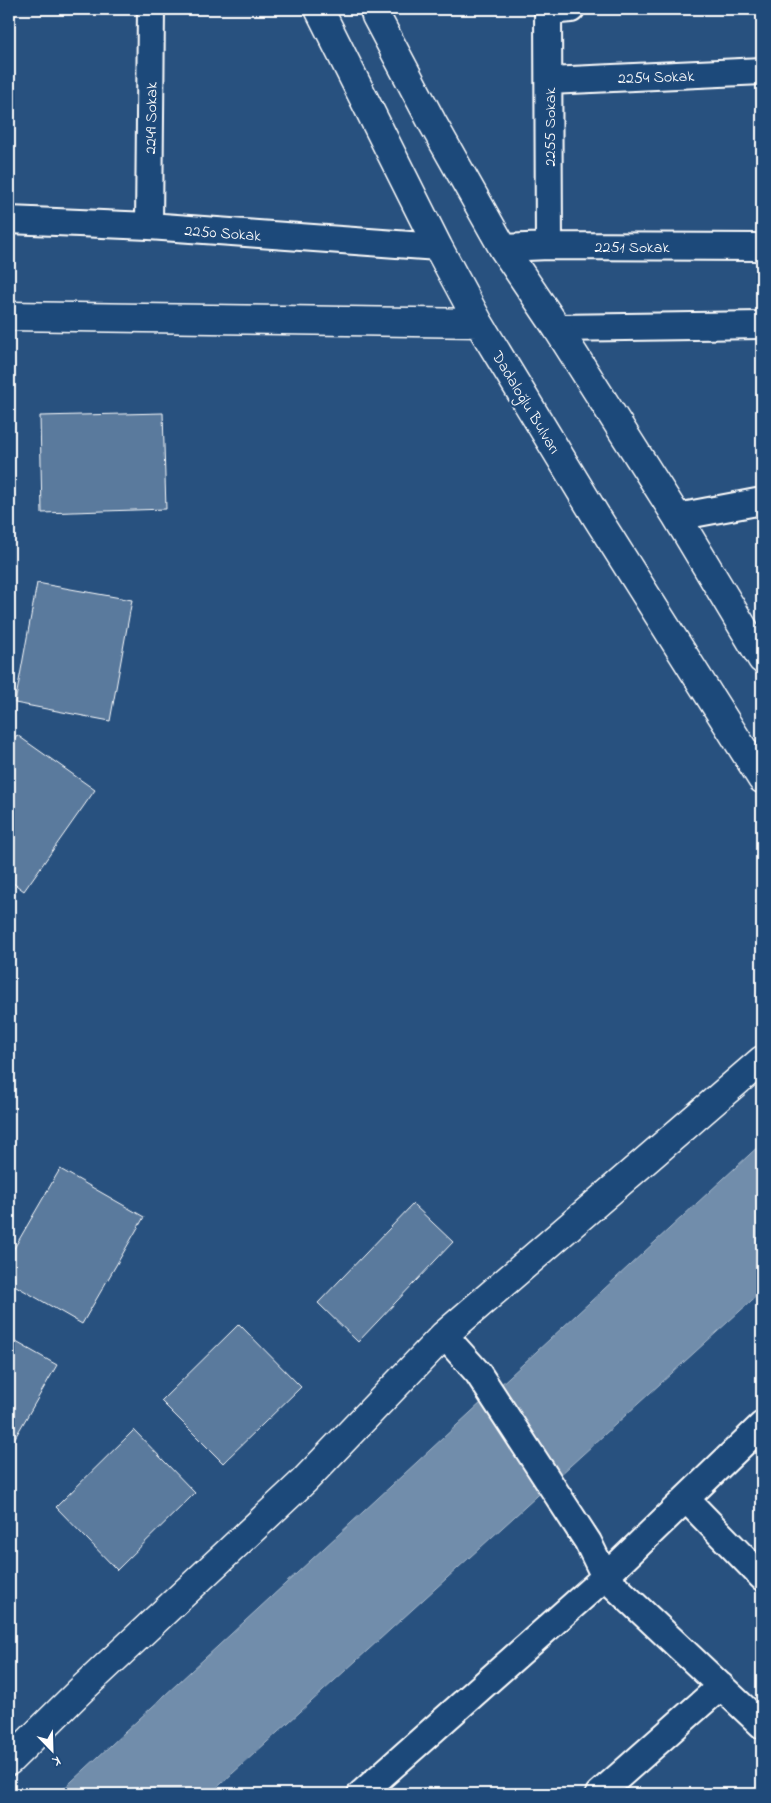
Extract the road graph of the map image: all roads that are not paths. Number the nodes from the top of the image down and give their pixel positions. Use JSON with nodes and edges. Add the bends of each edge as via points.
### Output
{"nodes":[{"id":1,"x":151,"y":9,"type":"edge"},
{"id":2,"x":319,"y":9,"type":"edge"},
{"id":3,"x":556,"y":10,"type":"edge"},
{"id":4,"x":375,"y":11,"type":"edge"},
{"id":5,"x":762,"y":71,"type":"edge"},
{"id":6,"x":549,"y":81,"type":"junction"},
{"id":7,"x":9,"y":220,"type":"edge"},
{"id":8,"x":149,"y":226,"type":"junction"},
{"id":9,"x":549,"y":246,"type":"junction"},
{"id":10,"x":438,"y":247,"type":"junction"},
{"id":11,"x":762,"y":247,"type":"edge"},
{"id":12,"x":502,"y":248,"type":"junction"},
{"id":13,"x":9,"y":316,"type":"edge"},
{"id":14,"x":479,"y":323,"type":"junction"},
{"id":15,"x":762,"y":324,"type":"edge"},
{"id":16,"x":557,"y":328,"type":"junction"},
{"id":17,"x":762,"y":501,"type":"edge"},
{"id":18,"x":677,"y":517,"type":"junction"},
{"id":19,"x":762,"y":659,"type":"edge"},
{"id":20,"x":762,"y":779,"type":"edge"},
{"id":21,"x":762,"y":1060,"type":"edge"},
{"id":22,"x":444,"y":1335,"type":"junction"},
{"id":23,"x":762,"y":1425,"type":"edge"},
{"id":24,"x":686,"y":1499,"type":"junction"},
{"id":25,"x":605,"y":1577,"type":"junction"},
{"id":26,"x":762,"y":1577,"type":"edge"},
{"id":27,"x":721,"y":1686,"type":"junction"},
{"id":28,"x":762,"y":1725,"type":"edge"},
{"id":29,"x":9,"y":1761,"type":"edge"},
{"id":30,"x":361,"y":1794,"type":"edge"},
{"id":31,"x":598,"y":1794,"type":"edge"}],
"edges":[{"from":1,"to":8,"type":"street","name":"2249 Sokak"},
{"from":2,"to":10,"type":"main road","name":"Dadaloğlu Bulvarı"},
{"from":3,"to":6,"type":"street","name":"2255 Sokak"},
{"from":4,"to":12,"type":"main road"},
{"from":5,"to":6,"type":"street","name":"2254 Sokak"},
{"from":6,"to":9,"type":"street","name":"2255 Sokak"},
{"from":7,"to":8,"type":"street","name":"2250 Sokak"},
{"from":8,"to":10,"type":"street","name":"2250 Sokak"},
{"from":9,"to":11,"type":"street","name":"2251 Sokak"},
{"from":9,"to":12,"type":"street","name":"2251 Sokak"},
{"from":10,"to":14,"type":"main road","name":"Dadaloğlu Bulvarı"},
{"from":12,"to":16,"type":"main road"},
{"from":13,"to":14,"type":"main road"},
{"from":14,"to":20,"type":"main road","name":"Dadaloğlu Bulvarı"},
{"from":15,"to":16,"type":"street"},
{"from":16,"to":18,"type":"main road"},
{"from":17,"to":18,"type":"street"},
{"from":18,"to":19,"type":"main road"},
{"from":21,"to":22,"type":"main road"},
{"from":22,"to":25,"type":"street","via":[[478,1373],[588,1542]]},
{"from":22,"to":29,"type":"main road","via":[[304,1481]]},
{"from":23,"to":24,"type":"street"},
{"from":24,"to":25,"type":"street"},
{"from":24,"to":26,"type":"street"},
{"from":25,"to":27,"type":"street"},
{"from":25,"to":30,"type":"street"},
{"from":27,"to":28,"type":"street"},
{"from":27,"to":31,"type":"street"}]}
